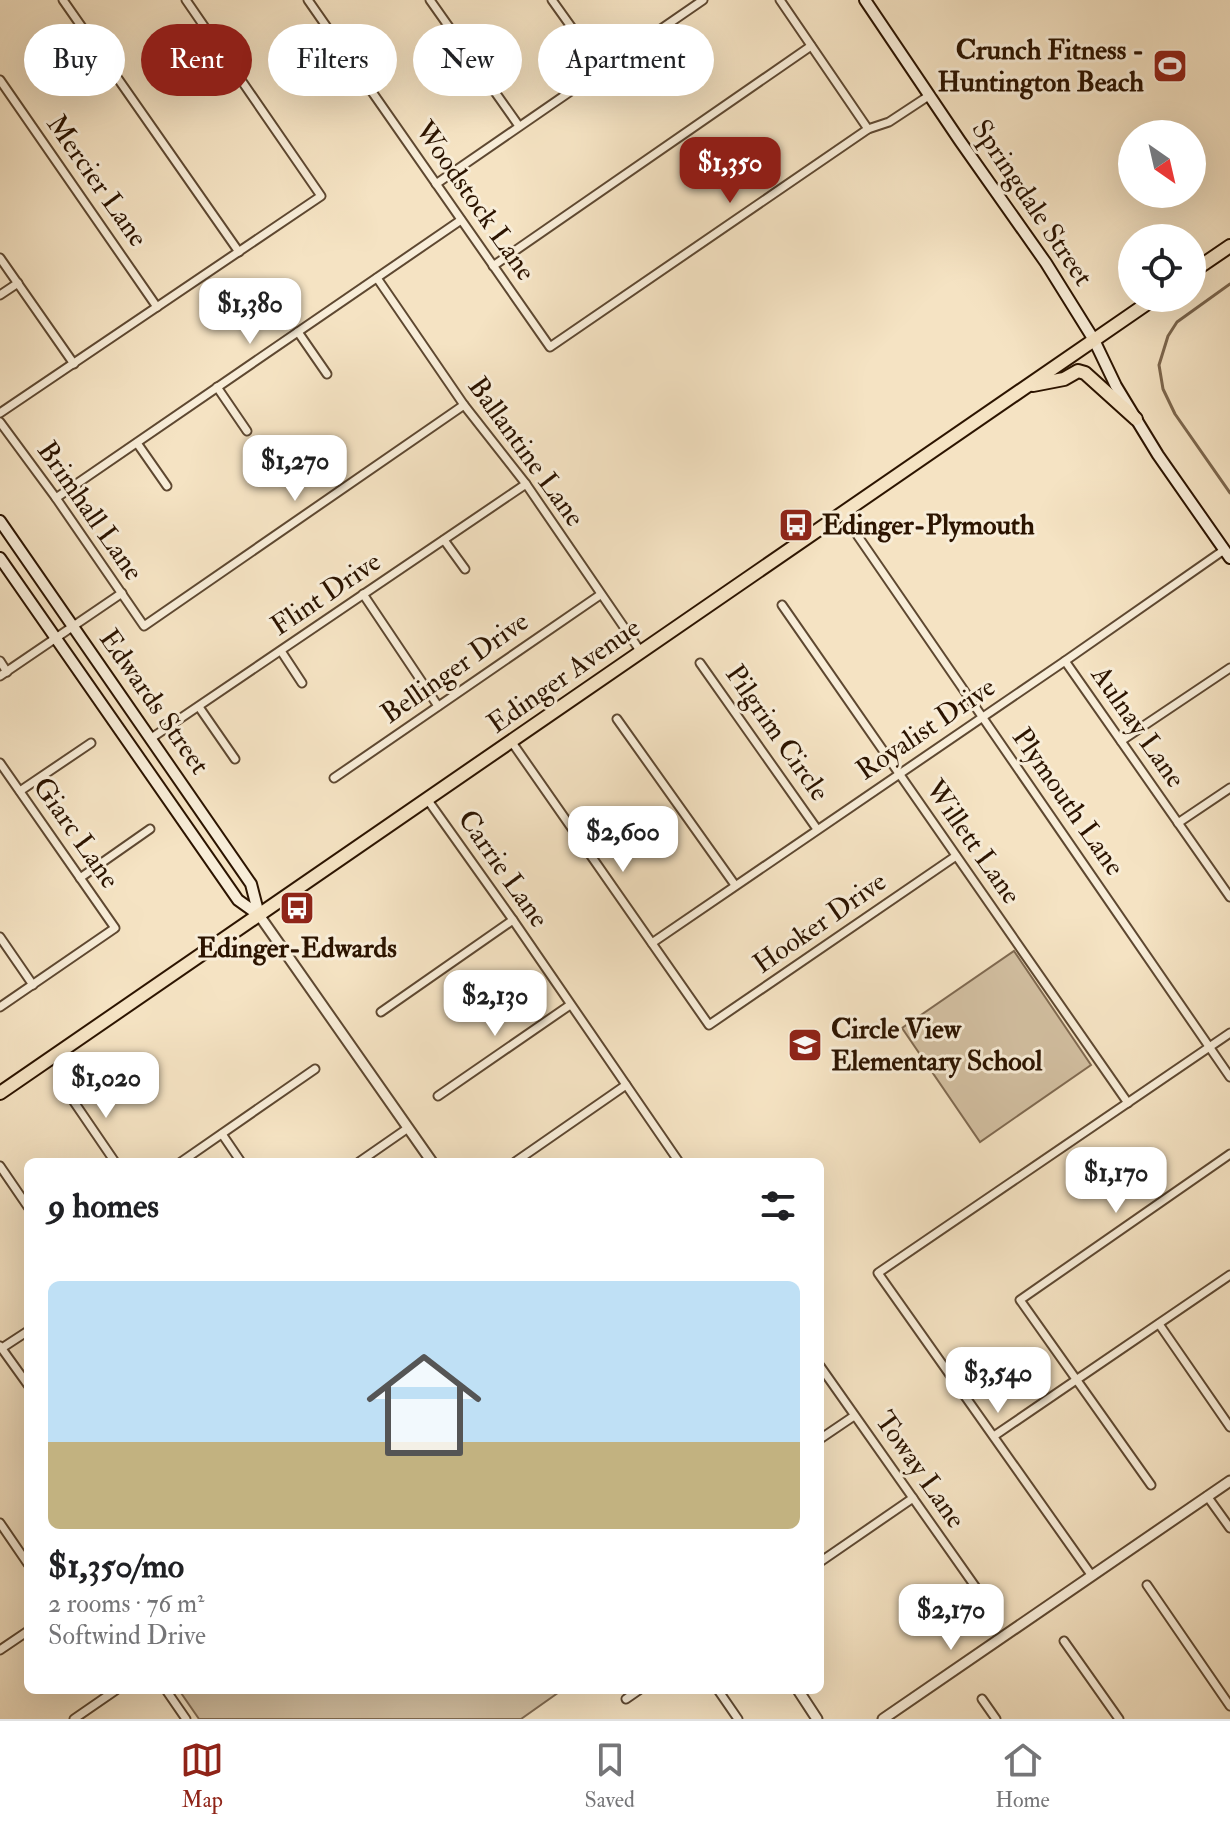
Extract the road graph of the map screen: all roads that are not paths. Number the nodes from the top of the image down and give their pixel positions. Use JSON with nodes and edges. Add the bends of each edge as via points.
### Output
{"nodes":[{"id":1,"x":63,"y":0,"type":"edge"},
{"id":2,"x":186,"y":0,"type":"edge"},
{"id":3,"x":308,"y":0,"type":"edge"},
{"id":4,"x":430,"y":0,"type":"edge"},
{"id":5,"x":552,"y":0,"type":"edge"},
{"id":6,"x":703,"y":0,"type":"edge"},
{"id":7,"x":780,"y":0,"type":"edge"},
{"id":8,"x":865,"y":0,"type":"edge"},
{"id":9,"x":569,"y":24,"type":"edge"},
{"id":10,"x":668,"y":24,"type":"edge"},
{"id":11,"x":811,"y":46,"type":"junction"},
{"id":12,"x":0,"y":80,"type":"edge"},
{"id":13,"x":930,"y":95,"type":"junction"},
{"id":14,"x":563,"y":96,"type":"edge"},
{"id":15,"x":519,"y":126,"type":"junction"},
{"id":16,"x":868,"y":129,"type":"junction"},
{"id":17,"x":436,"y":184,"type":"junction"},
{"id":18,"x":461,"y":220,"type":"junction"},
{"id":19,"x":1230,"y":246,"type":"edge"},
{"id":20,"x":239,"y":252,"type":"junction"},
{"id":21,"x":0,"y":258,"type":"edge"},
{"id":22,"x":1206,"y":262,"type":"edge"},
{"id":23,"x":493,"y":266,"type":"junction"},
{"id":24,"x":377,"y":278,"type":"junction"},
{"id":25,"x":18,"y":283,"type":"junction"},
{"id":26,"x":0,"y":295,"type":"edge"},
{"id":27,"x":157,"y":307,"type":"junction"},
{"id":28,"x":1135,"y":312,"type":"edge"},
{"id":29,"x":298,"y":332,"type":"junction"},
{"id":30,"x":1094,"y":340,"type":"junction"},
{"id":31,"x":74,"y":364,"type":"junction"},
{"id":32,"x":327,"y":374,"type":"dead end"},
{"id":33,"x":217,"y":387,"type":"junction"},
{"id":34,"x":1026,"y":387,"type":"junction"},
{"id":35,"x":464,"y":405,"type":"junction"},
{"id":36,"x":0,"y":413,"type":"edge"},
{"id":37,"x":1136,"y":419,"type":"junction"},
{"id":38,"x":0,"y":422,"type":"edge"},
{"id":39,"x":247,"y":431,"type":"dead end"},
{"id":40,"x":137,"y":443,"type":"junction"},
{"id":41,"x":526,"y":484,"type":"junction"},
{"id":42,"x":167,"y":486,"type":"dead end"},
{"id":43,"x":56,"y":498,"type":"junction"},
{"id":44,"x":842,"y":513,"type":"junction"},
{"id":45,"x":0,"y":521,"type":"edge"},
{"id":46,"x":444,"y":540,"type":"junction"},
{"id":47,"x":1227,"y":554,"type":"edge"},
{"id":48,"x":0,"y":558,"type":"edge"},
{"id":49,"x":465,"y":569,"type":"dead end"},
{"id":50,"x":122,"y":593,"type":"junction"},
{"id":51,"x":363,"y":594,"type":"junction"},
{"id":52,"x":600,"y":595,"type":"junction"},
{"id":53,"x":782,"y":605,"type":"dead end"},
{"id":54,"x":73,"y":626,"type":"junction"},
{"id":55,"x":56,"y":638,"type":"junction"},
{"id":56,"x":281,"y":651,"type":"junction"},
{"id":57,"x":641,"y":652,"type":"junction"},
{"id":58,"x":0,"y":661,"type":"edge"},
{"id":59,"x":1065,"y":661,"type":"junction"},
{"id":60,"x":700,"y":663,"type":"dead end"},
{"id":61,"x":1230,"y":668,"type":"edge"},
{"id":62,"x":4,"y":674,"type":"edge"},
{"id":63,"x":302,"y":683,"type":"dead end"},
{"id":64,"x":438,"y":706,"type":"junction"},
{"id":65,"x":199,"y":707,"type":"junction"},
{"id":66,"x":982,"y":716,"type":"junction"},
{"id":67,"x":617,"y":719,"type":"dead end"},
{"id":68,"x":150,"y":739,"type":"junction"},
{"id":69,"x":511,"y":741,"type":"junction"},
{"id":70,"x":1121,"y":741,"type":"junction"},
{"id":71,"x":91,"y":743,"type":"dead end"},
{"id":72,"x":235,"y":759,"type":"dead end"},
{"id":73,"x":0,"y":763,"type":"edge"},
{"id":74,"x":899,"y":774,"type":"junction"},
{"id":75,"x":334,"y":778,"type":"dead end"},
{"id":76,"x":1230,"y":788,"type":"edge"},
{"id":77,"x":20,"y":791,"type":"junction"},
{"id":78,"x":427,"y":799,"type":"junction"},
{"id":79,"x":1178,"y":823,"type":"junction"},
{"id":80,"x":150,"y":829,"type":"dead end"},
{"id":81,"x":817,"y":829,"type":"junction"},
{"id":82,"x":956,"y":856,"type":"junction"},
{"id":83,"x":80,"y":878,"type":"junction"},
{"id":84,"x":735,"y":885,"type":"junction"},
{"id":85,"x":1230,"y":897,"type":"edge"},
{"id":86,"x":259,"y":915,"type":"junction"},
{"id":87,"x":513,"y":920,"type":"junction"},
{"id":88,"x":0,"y":937,"type":"edge"},
{"id":89,"x":652,"y":943,"type":"junction"},
{"id":90,"x":33,"y":985,"type":"junction"},
{"id":91,"x":570,"y":1005,"type":"junction"},
{"id":92,"x":0,"y":1007,"type":"edge"},
{"id":93,"x":381,"y":1012,"type":"dead end"},
{"id":94,"x":1230,"y":1033,"type":"edge"},
{"id":95,"x":1209,"y":1047,"type":"junction"},
{"id":96,"x":315,"y":1069,"type":"dead end"},
{"id":97,"x":1230,"y":1077,"type":"edge"},
{"id":98,"x":626,"y":1085,"type":"junction"},
{"id":99,"x":0,"y":1093,"type":"edge"},
{"id":100,"x":70,"y":1096,"type":"dead end"},
{"id":101,"x":438,"y":1096,"type":"dead end"},
{"id":102,"x":1128,"y":1103,"type":"junction"},
{"id":103,"x":408,"y":1128,"type":"junction"},
{"id":104,"x":222,"y":1134,"type":"junction"},
{"id":105,"x":1230,"y":1154,"type":"edge"},
{"id":106,"x":112,"y":1158,"type":"edge"},
{"id":107,"x":187,"y":1158,"type":"edge"},
{"id":108,"x":238,"y":1158,"type":"edge"},
{"id":109,"x":365,"y":1158,"type":"edge"},
{"id":110,"x":429,"y":1158,"type":"edge"},
{"id":111,"x":521,"y":1158,"type":"edge"},
{"id":112,"x":676,"y":1158,"type":"edge"},
{"id":113,"x":0,"y":1166,"type":"edge"},
{"id":114,"x":24,"y":1201,"type":"edge"},
{"id":115,"x":1230,"y":1275,"type":"edge"},
{"id":116,"x":1159,"y":1324,"type":"junction"},
{"id":117,"x":24,"y":1333,"type":"edge"},
{"id":118,"x":1,"y":1347,"type":"edge"},
{"id":119,"x":824,"y":1372,"type":"edge"},
{"id":120,"x":24,"y":1379,"type":"edge"},
{"id":121,"x":1076,"y":1380,"type":"junction"},
{"id":122,"x":854,"y":1416,"type":"junction"},
{"id":123,"x":1230,"y":1427,"type":"edge"},
{"id":124,"x":824,"y":1436,"type":"edge"},
{"id":125,"x":994,"y":1436,"type":"junction"},
{"id":126,"x":1230,"y":1481,"type":"edge"},
{"id":127,"x":1151,"y":1485,"type":"dead end"},
{"id":128,"x":1207,"y":1496,"type":"junction"},
{"id":129,"x":913,"y":1498,"type":"junction"},
{"id":130,"x":1,"y":1526,"type":"edge"},
{"id":131,"x":1230,"y":1528,"type":"edge"},
{"id":132,"x":24,"y":1558,"type":"edge"},
{"id":133,"x":824,"y":1559,"type":"edge"},
{"id":134,"x":1092,"y":1576,"type":"junction"},
{"id":135,"x":1147,"y":1585,"type":"dead end"},
{"id":136,"x":984,"y":1599,"type":"dead end"},
{"id":137,"x":24,"y":1634,"type":"edge"},
{"id":138,"x":1064,"y":1641,"type":"dead end"},
{"id":139,"x":0,"y":1650,"type":"edge"},
{"id":140,"x":110,"y":1694,"type":"edge"},
{"id":141,"x":169,"y":1694,"type":"edge"},
{"id":142,"x":633,"y":1694,"type":"edge"},
{"id":143,"x":721,"y":1694,"type":"edge"},
{"id":144,"x":801,"y":1694,"type":"edge"},
{"id":145,"x":626,"y":1699,"type":"dead end"},
{"id":146,"x":982,"y":1699,"type":"dead end"},
{"id":147,"x":1230,"y":1706,"type":"edge"},
{"id":148,"x":74,"y":1719,"type":"edge"},
{"id":149,"x":186,"y":1719,"type":"edge"},
{"id":150,"x":738,"y":1719,"type":"edge"},
{"id":151,"x":817,"y":1719,"type":"edge"},
{"id":152,"x":883,"y":1719,"type":"edge"},
{"id":153,"x":996,"y":1719,"type":"edge"},
{"id":154,"x":1119,"y":1719,"type":"edge"}],
"edges":[{"from":1,"to":20,"type":"street"},
{"from":2,"to":20,"type":"street","via":[[321,196]]},
{"from":3,"to":17,"type":"street","name":"Woodstock Lane"},
{"from":4,"to":15,"type":"street"},
{"from":5,"to":9,"type":"street"},
{"from":6,"to":10,"type":"street"},
{"from":7,"to":11,"type":"street"},
{"from":8,"to":13,"type":"main road","name":"Springdale Street"},
{"from":11,"to":16,"type":"street"},
{"from":11,"to":23,"type":"street"},
{"from":12,"to":27,"type":"street","name":"Mercier Lane"},
{"from":13,"to":16,"type":"street"},
{"from":13,"to":30,"type":"main road","name":"Springdale Street"},
{"from":14,"to":15,"type":"street"},
{"from":15,"to":17,"type":"street"},
{"from":16,"to":23,"type":"street","name":"Woodstock Lane","via":[[550,347]]},
{"from":17,"to":18,"type":"street","name":"Woodstock Lane"},
{"from":18,"to":23,"type":"street","name":"Woodstock Lane"},
{"from":18,"to":24,"type":"street"},
{"from":19,"to":22,"type":"main road"},
{"from":20,"to":27,"type":"street"},
{"from":21,"to":25,"type":"street"},
{"from":24,"to":29,"type":"street"},
{"from":24,"to":35,"type":"street","name":"Ballantine Lane"},
{"from":25,"to":26,"type":"street"},
{"from":25,"to":31,"type":"street"},
{"from":27,"to":31,"type":"street"},
{"from":28,"to":30,"type":"main road","name":"Edinger Avenue"},
{"from":29,"to":32,"type":"street"},
{"from":29,"to":33,"type":"street"},
{"from":30,"to":34,"type":"main road","name":"Edinger Avenue"},
{"from":30,"to":37,"type":"main road","name":"Springdale Street"},
{"from":31,"to":36,"type":"street"},
{"from":33,"to":39,"type":"street"},
{"from":33,"to":40,"type":"street"},
{"from":34,"to":37,"type":"main road","via":[[1085,373]]},
{"from":34,"to":44,"type":"main road","name":"Edinger Avenue"},
{"from":35,"to":41,"type":"street","name":"Ballantine Lane"},
{"from":35,"to":50,"type":"street","name":"Brimhall Lane","via":[[144,626]]},
{"from":37,"to":47,"type":"main road","name":"Springdale Street"},
{"from":38,"to":43,"type":"street","name":"Brimhall Lane"},
{"from":40,"to":42,"type":"street"},
{"from":40,"to":43,"type":"street"},
{"from":41,"to":46,"type":"street","name":"Flint Drive"},
{"from":41,"to":52,"type":"street","name":"Ballantine Lane"},
{"from":43,"to":50,"type":"street","name":"Brimhall Lane"},
{"from":44,"to":57,"type":"main road","name":"Edinger Avenue"},
{"from":44,"to":66,"type":"street","name":"Plymouth Lane"},
{"from":45,"to":54,"type":"main road","name":"Edwards Street"},
{"from":46,"to":49,"type":"street"},
{"from":46,"to":51,"type":"street","name":"Flint Drive"},
{"from":47,"to":59,"type":"street","name":"Royalist Drive"},
{"from":48,"to":55,"type":"main road","name":"Edwards Street"},
{"from":50,"to":54,"type":"street"},
{"from":51,"to":56,"type":"street","name":"Flint Drive"},
{"from":51,"to":64,"type":"street"},
{"from":52,"to":57,"type":"street","name":"Ballantine Lane"},
{"from":52,"to":64,"type":"street","name":"Bellinger Drive"},
{"from":53,"to":74,"type":"street","name":"Willett Lane"},
{"from":54,"to":55,"type":"street"},
{"from":54,"to":68,"type":"main road","name":"Edwards Street"},
{"from":55,"to":62,"type":"street"},
{"from":55,"to":86,"type":"main road","name":"Edwards Street","via":[[238,900]]},
{"from":56,"to":63,"type":"street"},
{"from":56,"to":65,"type":"street","name":"Flint Drive"},
{"from":57,"to":69,"type":"main road","name":"Edinger Avenue"},
{"from":58,"to":62,"type":"street"},
{"from":59,"to":66,"type":"street","name":"Royalist Drive"},
{"from":59,"to":70,"type":"street","name":"Aulnay Lane"},
{"from":60,"to":81,"type":"street","name":"Pilgrim Circle"},
{"from":61,"to":70,"type":"street"},
{"from":64,"to":75,"type":"street","name":"Bellinger Drive"},
{"from":65,"to":68,"type":"street","name":"Flint Drive"},
{"from":65,"to":72,"type":"street"},
{"from":66,"to":74,"type":"street","name":"Royalist Drive"},
{"from":66,"to":95,"type":"street","name":"Plymouth Lane"},
{"from":67,"to":84,"type":"street"},
{"from":68,"to":86,"type":"main road","name":"Edwards Street","via":[[251,884]]},
{"from":69,"to":78,"type":"main road","name":"Edinger Avenue"},
{"from":69,"to":89,"type":"street"},
{"from":70,"to":79,"type":"street","name":"Aulnay Lane"},
{"from":71,"to":77,"type":"street"},
{"from":73,"to":77,"type":"street","name":"Giarc Lane"},
{"from":74,"to":81,"type":"street","name":"Royalist Drive"},
{"from":74,"to":82,"type":"street","name":"Willett Lane"},
{"from":76,"to":79,"type":"street"},
{"from":77,"to":83,"type":"street","name":"Giarc Lane"},
{"from":78,"to":86,"type":"main road","name":"Edinger Avenue"},
{"from":78,"to":87,"type":"street","name":"Carrie Lane"},
{"from":79,"to":85,"type":"street","name":"Aulnay Lane"},
{"from":80,"to":83,"type":"street"},
{"from":81,"to":84,"type":"street","name":"Royalist Drive"},
{"from":82,"to":89,"type":"street","name":"Hooker Drive","via":[[709,1025]]},
{"from":82,"to":102,"type":"street","name":"Willett Lane"},
{"from":83,"to":90,"type":"street","name":"Giarc Lane","via":[[115,928]]},
{"from":84,"to":89,"type":"street","name":"Royalist Drive"},
{"from":86,"to":99,"type":"main road","name":"Edinger Avenue"},
{"from":86,"to":103,"type":"street","name":"Edwards Street"},
{"from":87,"to":91,"type":"street","name":"Carrie Lane"},
{"from":87,"to":93,"type":"street"},
{"from":88,"to":90,"type":"street"},
{"from":90,"to":92,"type":"street"},
{"from":91,"to":98,"type":"street","name":"Carrie Lane"},
{"from":91,"to":101,"type":"street"},
{"from":94,"to":95,"type":"street"},
{"from":95,"to":97,"type":"street","name":"Plymouth Lane"},
{"from":95,"to":102,"type":"street"},
{"from":96,"to":104,"type":"street"},
{"from":98,"to":111,"type":"street"},
{"from":98,"to":112,"type":"street","name":"Carrie Lane"},
{"from":100,"to":106,"type":"street"},
{"from":102,"to":125,"type":"street","via":[[878,1273]]},
{"from":103,"to":109,"type":"street"},
{"from":103,"to":110,"type":"street","name":"Edwards Street"},
{"from":104,"to":107,"type":"street"},
{"from":104,"to":108,"type":"street"},
{"from":105,"to":121,"type":"street","via":[[1020,1300]]},
{"from":113,"to":114,"type":"street"},
{"from":115,"to":116,"type":"street"},
{"from":116,"to":121,"type":"street"},
{"from":116,"to":123,"type":"street"},
{"from":117,"to":118,"type":"street"},
{"from":118,"to":120,"type":"street"},
{"from":119,"to":122,"type":"street","name":"Toway Lane"},
{"from":121,"to":125,"type":"street"},
{"from":121,"to":127,"type":"street"},
{"from":122,"to":124,"type":"street"},
{"from":122,"to":129,"type":"street","name":"Toway Lane"},
{"from":125,"to":134,"type":"street"},
{"from":126,"to":128,"type":"street"},
{"from":128,"to":131,"type":"street"},
{"from":128,"to":134,"type":"street"},
{"from":129,"to":133,"type":"street"},
{"from":129,"to":136,"type":"street","name":"Toway Lane"},
{"from":130,"to":132,"type":"street"},
{"from":134,"to":152,"type":"street"},
{"from":135,"to":147,"type":"street"},
{"from":137,"to":139,"type":"street"},
{"from":138,"to":154,"type":"street"},
{"from":140,"to":148,"type":"street"},
{"from":141,"to":149,"type":"street"},
{"from":142,"to":145,"type":"street"},
{"from":143,"to":150,"type":"street"},
{"from":144,"to":151,"type":"street"},
{"from":146,"to":153,"type":"street"}]}
